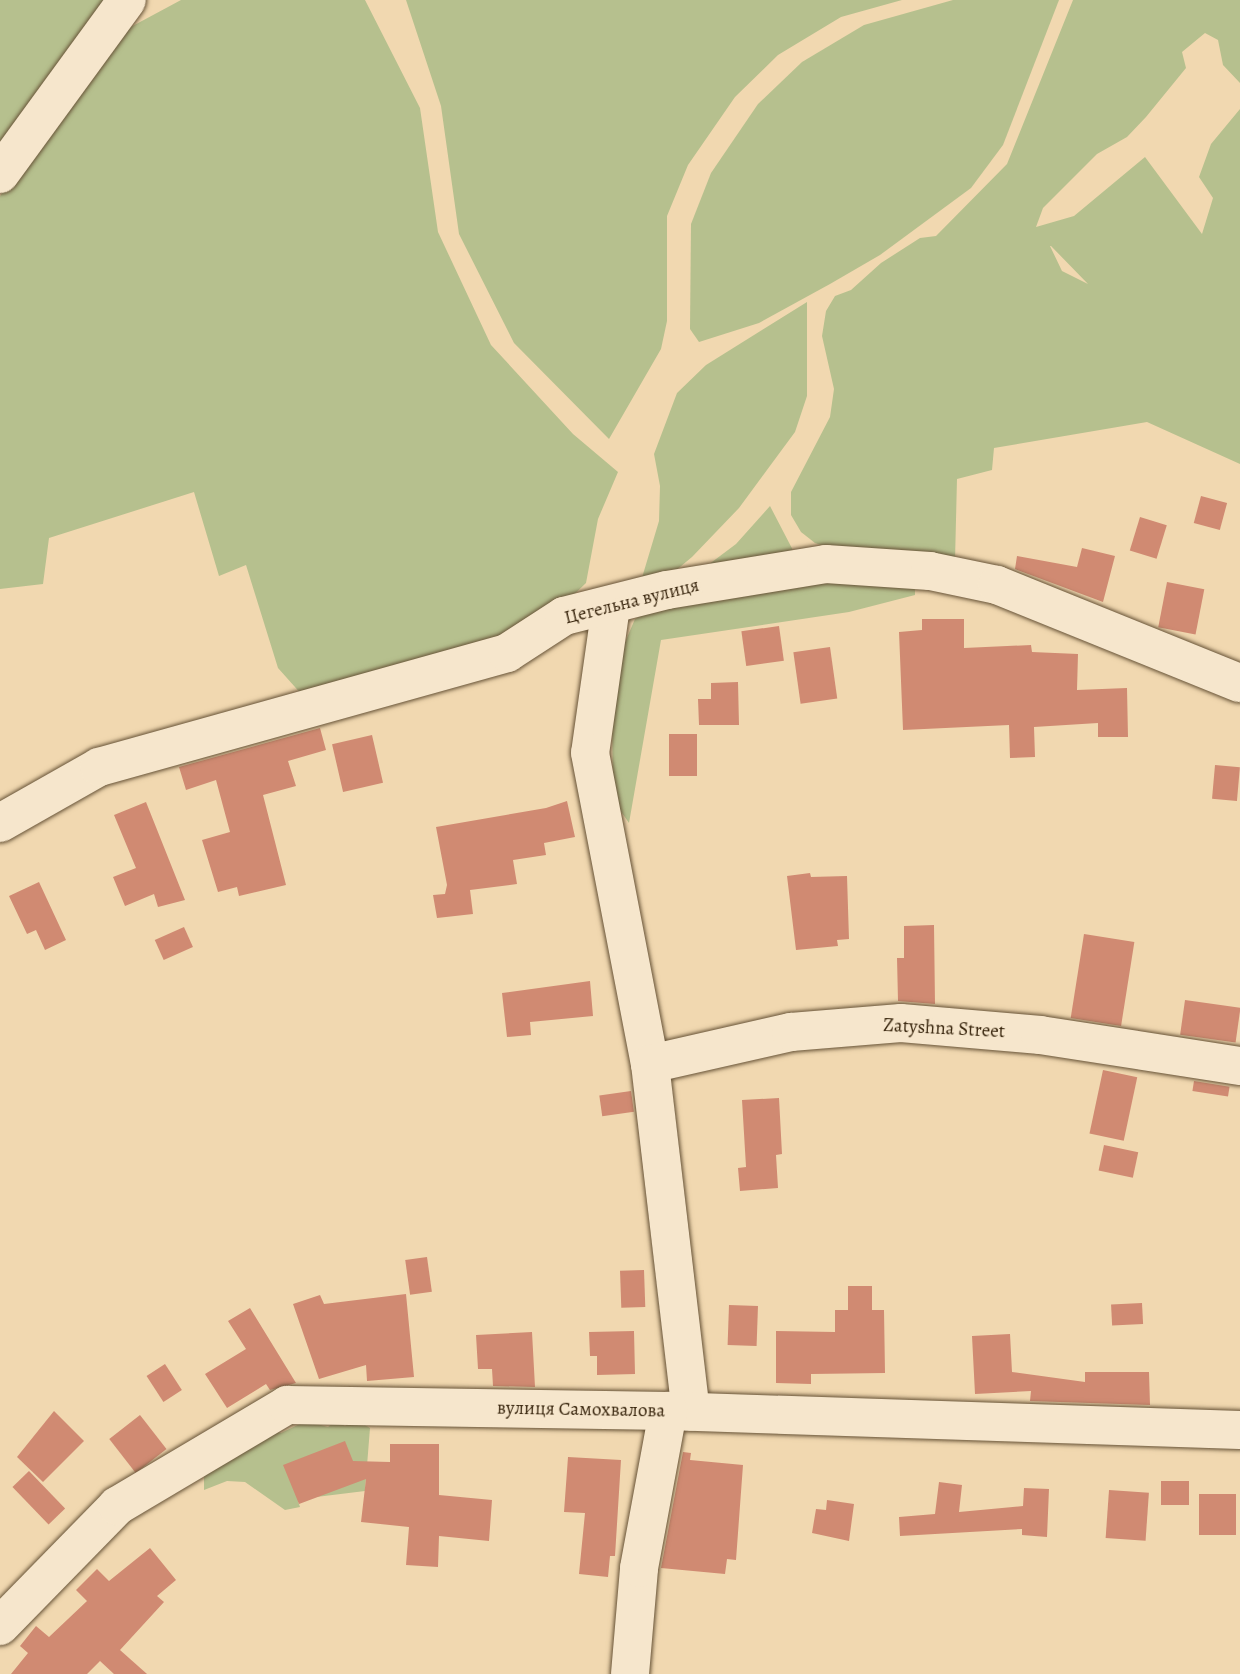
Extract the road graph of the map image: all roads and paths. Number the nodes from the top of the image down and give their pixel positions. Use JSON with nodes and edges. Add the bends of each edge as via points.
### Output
{"nodes":[{"id":1,"x":146,"y":0,"type":"edge"},
{"id":2,"x":119,"y":11,"type":"edge"},
{"id":3,"x":0,"y":174,"type":"edge"},
{"id":4,"x":611,"y":606,"type":"junction"},
{"id":5,"x":1240,"y":683,"type":"edge"},
{"id":6,"x":0,"y":823,"type":"edge"},
{"id":7,"x":650,"y":1064,"type":"junction"},
{"id":8,"x":1240,"y":1066,"type":"edge"},
{"id":9,"x":679,"y":1412,"type":"junction"},
{"id":10,"x":1240,"y":1430,"type":"edge"},
{"id":11,"x":0,"y":1626,"type":"edge"},
{"id":12,"x":630,"y":1674,"type":"edge"}],
"edges":[{"from":1,"to":2,"type":"street"},
{"from":2,"to":3,"type":"street"},
{"from":4,"to":5,"type":"street","name":"Цегельна вулиця","via":[[667,590],[826,564],[930,570],[997,585]]},
{"from":4,"to":6,"type":"street","name":"Цегельна вулиця","via":[[564,617],[507,653],[99,767]]},
{"from":4,"to":7,"type":"street","via":[[590,753]]},
{"from":7,"to":8,"type":"street","name":"Zatyshna Street","via":[[791,1032],[901,1023],[1040,1035]]},
{"from":7,"to":9,"type":"street"},
{"from":9,"to":10,"type":"street","name":"вулиця Самохвалова"},
{"from":9,"to":11,"type":"street","name":"вулиця Самохвалова","via":[[287,1405],[117,1506]]},
{"from":9,"to":12,"type":"street","via":[[639,1568]]}]}
